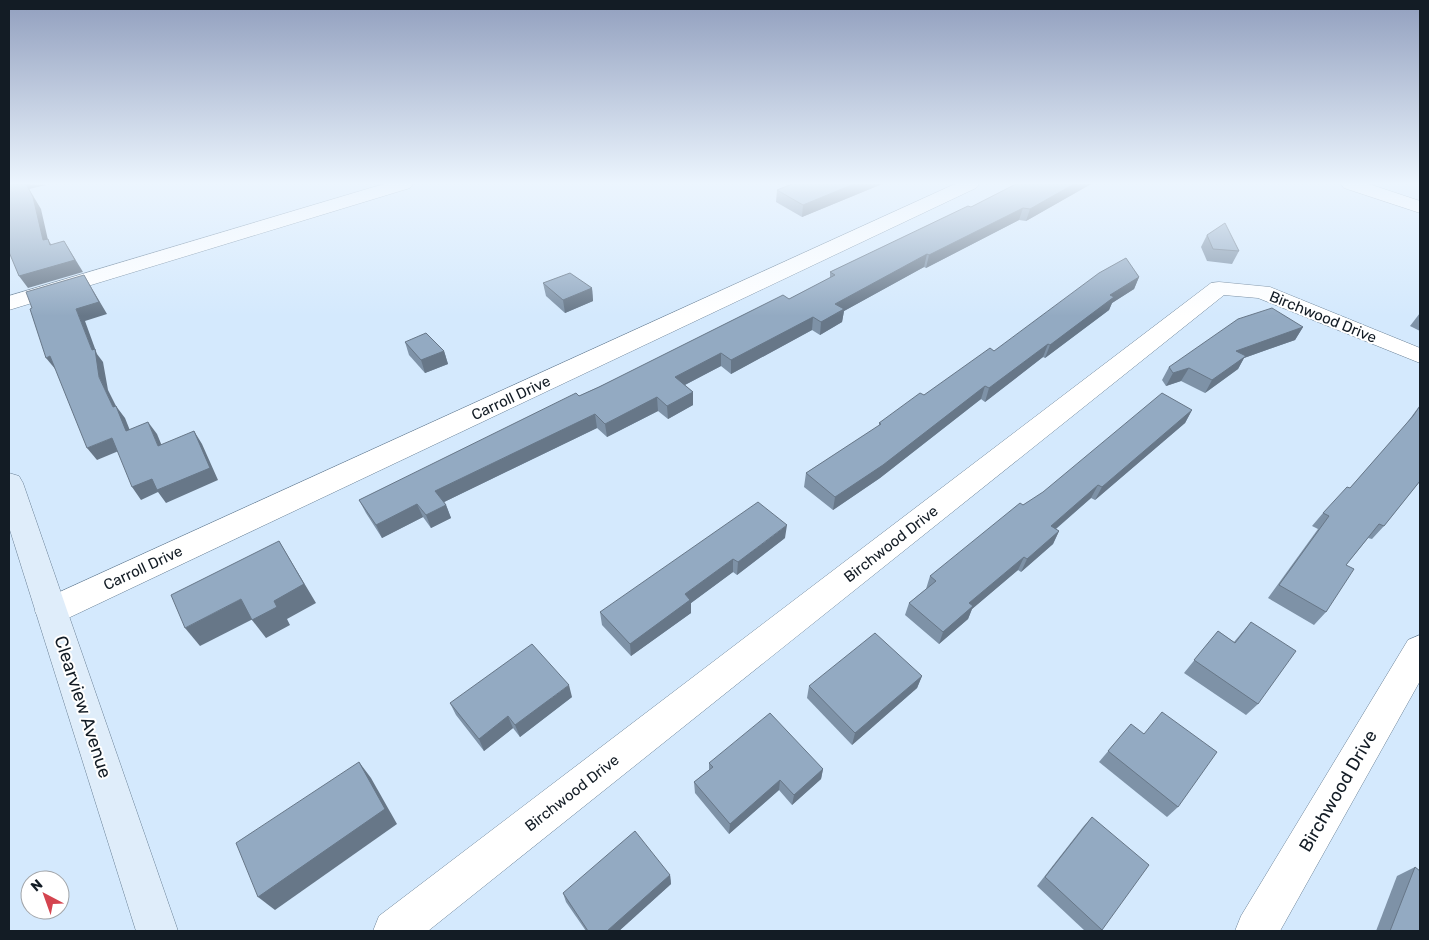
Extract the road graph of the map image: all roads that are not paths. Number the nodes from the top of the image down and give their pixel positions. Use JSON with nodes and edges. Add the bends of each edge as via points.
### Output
{"nodes":[{"id":1,"x":258,"y":228,"type":"edge"},
{"id":2,"x":874,"y":228,"type":"edge"},
{"id":3,"x":9,"y":303,"type":"edge"},
{"id":4,"x":1420,"y":356,"type":"edge"},
{"id":5,"x":9,"y":484,"type":"edge"},
{"id":6,"x":51,"y":611,"type":"junction"},
{"id":7,"x":1420,"y":650,"type":"edge"},
{"id":8,"x":157,"y":931,"type":"edge"},
{"id":9,"x":394,"y":931,"type":"edge"},
{"id":10,"x":1256,"y":931,"type":"edge"}],
"edges":[{"from":1,"to":3,"type":"street"},
{"from":2,"to":6,"type":"street","name":"Carroll Drive"},
{"from":4,"to":9,"type":"street","name":"Birchwood Drive","via":[[1262,292],[1219,288]]},
{"from":5,"to":6,"type":"street","name":"Clearview Avenue"},
{"from":6,"to":8,"type":"street","name":"Clearview Avenue"},
{"from":7,"to":10,"type":"street","name":"Birchwood Drive"}]}
